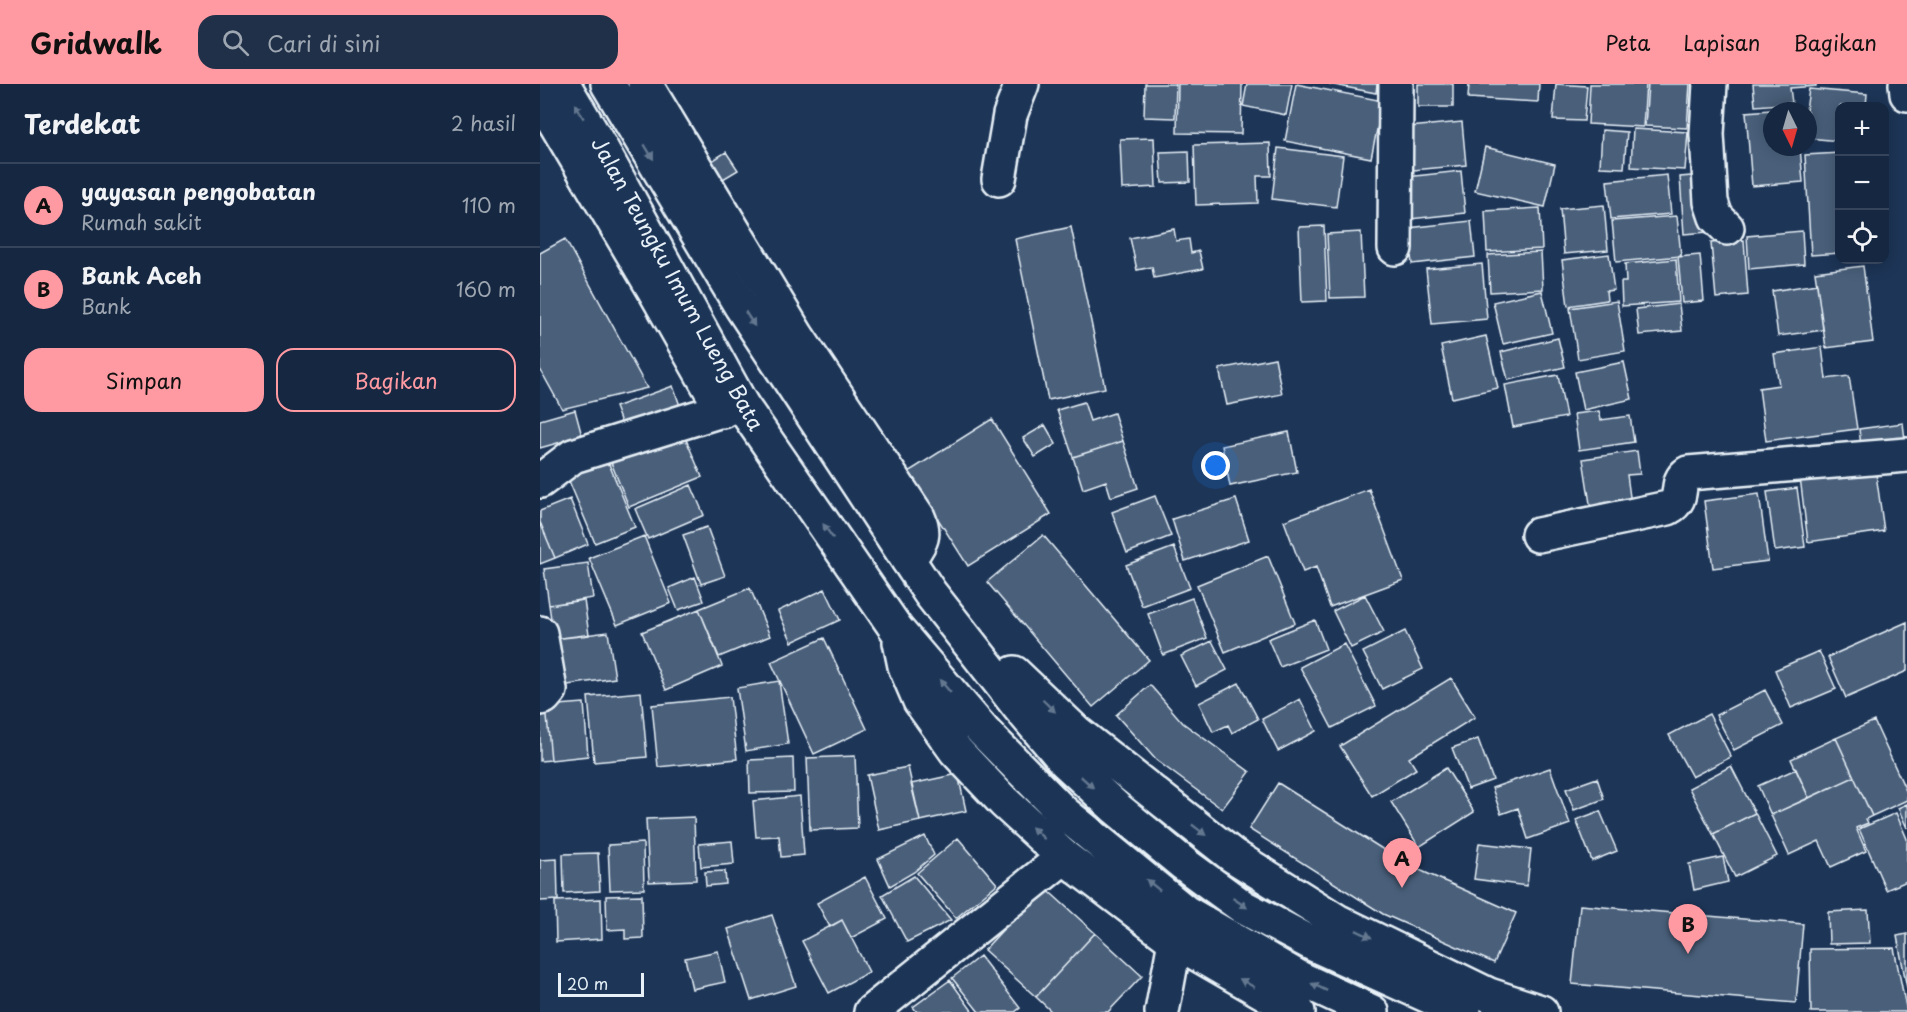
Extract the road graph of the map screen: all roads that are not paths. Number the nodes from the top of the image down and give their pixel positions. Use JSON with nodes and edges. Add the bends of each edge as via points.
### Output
{"nodes":[{"id":1,"x":563,"y":84,"type":"edge"},
{"id":2,"x":608,"y":84,"type":"edge"},
{"id":3,"x":645,"y":84,"type":"edge"},
{"id":4,"x":1022,"y":84,"type":"edge"},
{"id":5,"x":1396,"y":84,"type":"edge"},
{"id":6,"x":1710,"y":84,"type":"edge"},
{"id":7,"x":1906,"y":84,"type":"edge"},
{"id":8,"x":1907,"y":94,"type":"edge"},
{"id":9,"x":540,"y":97,"type":"edge"},
{"id":10,"x":999,"y":179,"type":"dead end"},
{"id":11,"x":1727,"y":228,"type":"dead end"},
{"id":12,"x":1395,"y":248,"type":"dead end"},
{"id":13,"x":732,"y":408,"type":"junction"},
{"id":14,"x":1907,"y":455,"type":"edge"},
{"id":15,"x":540,"y":481,"type":"edge"},
{"id":16,"x":1538,"y":535,"type":"dead end"},
{"id":17,"x":908,"y":560,"type":"junction"},
{"id":18,"x":930,"y":593,"type":"junction"},
{"id":19,"x":897,"y":630,"type":"junction"},
{"id":20,"x":540,"y":633,"type":"edge"},
{"id":21,"x":540,"y":698,"type":"edge"},
{"id":22,"x":1064,"y":857,"type":"junction"},
{"id":23,"x":1176,"y":941,"type":"junction"},
{"id":24,"x":871,"y":1012,"type":"edge"},
{"id":25,"x":1162,"y":1012,"type":"edge"},
{"id":26,"x":1298,"y":1012,"type":"edge"},
{"id":27,"x":1372,"y":1012,"type":"edge"},
{"id":28,"x":1464,"y":1012,"type":"edge"},
{"id":29,"x":1541,"y":1012,"type":"edge"}],
"edges":[{"from":13,"to":1,"type":"main road","name":"Jalan Teungku Imum Lueng Bata","one_way":true,"via":[[602,150]]},
{"from":2,"to":17,"type":"main road","name":"Jalan Teungku Imum Lueng Bata","one_way":true,"via":[[741,306]]},
{"from":3,"to":17,"type":"main road","via":[[797,336],[918,517],[921,541]]},
{"from":4,"to":10,"type":"main road","via":[[1010,115]]},
{"from":5,"to":12,"type":"main road"},
{"from":6,"to":11,"type":"main road","via":[[1707,134],[1711,202],[1716,217]]},
{"from":7,"to":8,"type":"main road"},
{"from":9,"to":13,"type":"main road","via":[[655,291]]},
{"from":13,"to":15,"type":"main road","via":[[573,456]]},
{"from":19,"to":13,"type":"main road","name":"Jalan Teungku Imum Lueng Bata","one_way":true},
{"from":14,"to":16,"type":"main road","via":[[1688,473],[1681,481],[1678,500],[1668,508]]},
{"from":17,"to":18,"type":"main road","name":"Jalan Teungku Imum Lueng Bata"},
{"from":18,"to":28,"type":"main road","name":"Jalan Teungku Imum Lueng Bata","one_way":true,"via":[[1065,761],[1184,864],[1244,906],[1313,944]]},
{"from":18,"to":29,"type":"main road","name":"Jalan Teungku Imum Lueng Bata","one_way":true,"via":[[1076,732],[1232,855],[1337,921],[1490,995]]},
{"from":22,"to":19,"type":"main road","name":"Jalan Teungku Imum Lueng Bata","one_way":true,"via":[[956,751],[921,701],[905,666]]},
{"from":27,"to":19,"type":"main road","name":"Jalan Teungku Imum Lueng Bata","one_way":true,"via":[[1301,979],[1185,912],[1064,813],[983,731]]},
{"from":20,"to":21,"type":"main road","via":[[550,690]]},
{"from":22,"to":23,"type":"main road","name":"Jalan Teungku Imum Lueng Bata"},
{"from":22,"to":24,"type":"main road"},
{"from":23,"to":25,"type":"main road"},
{"from":26,"to":23,"type":"main road","name":"Jalan Teungku Imum Lueng Bata","one_way":true}]}
